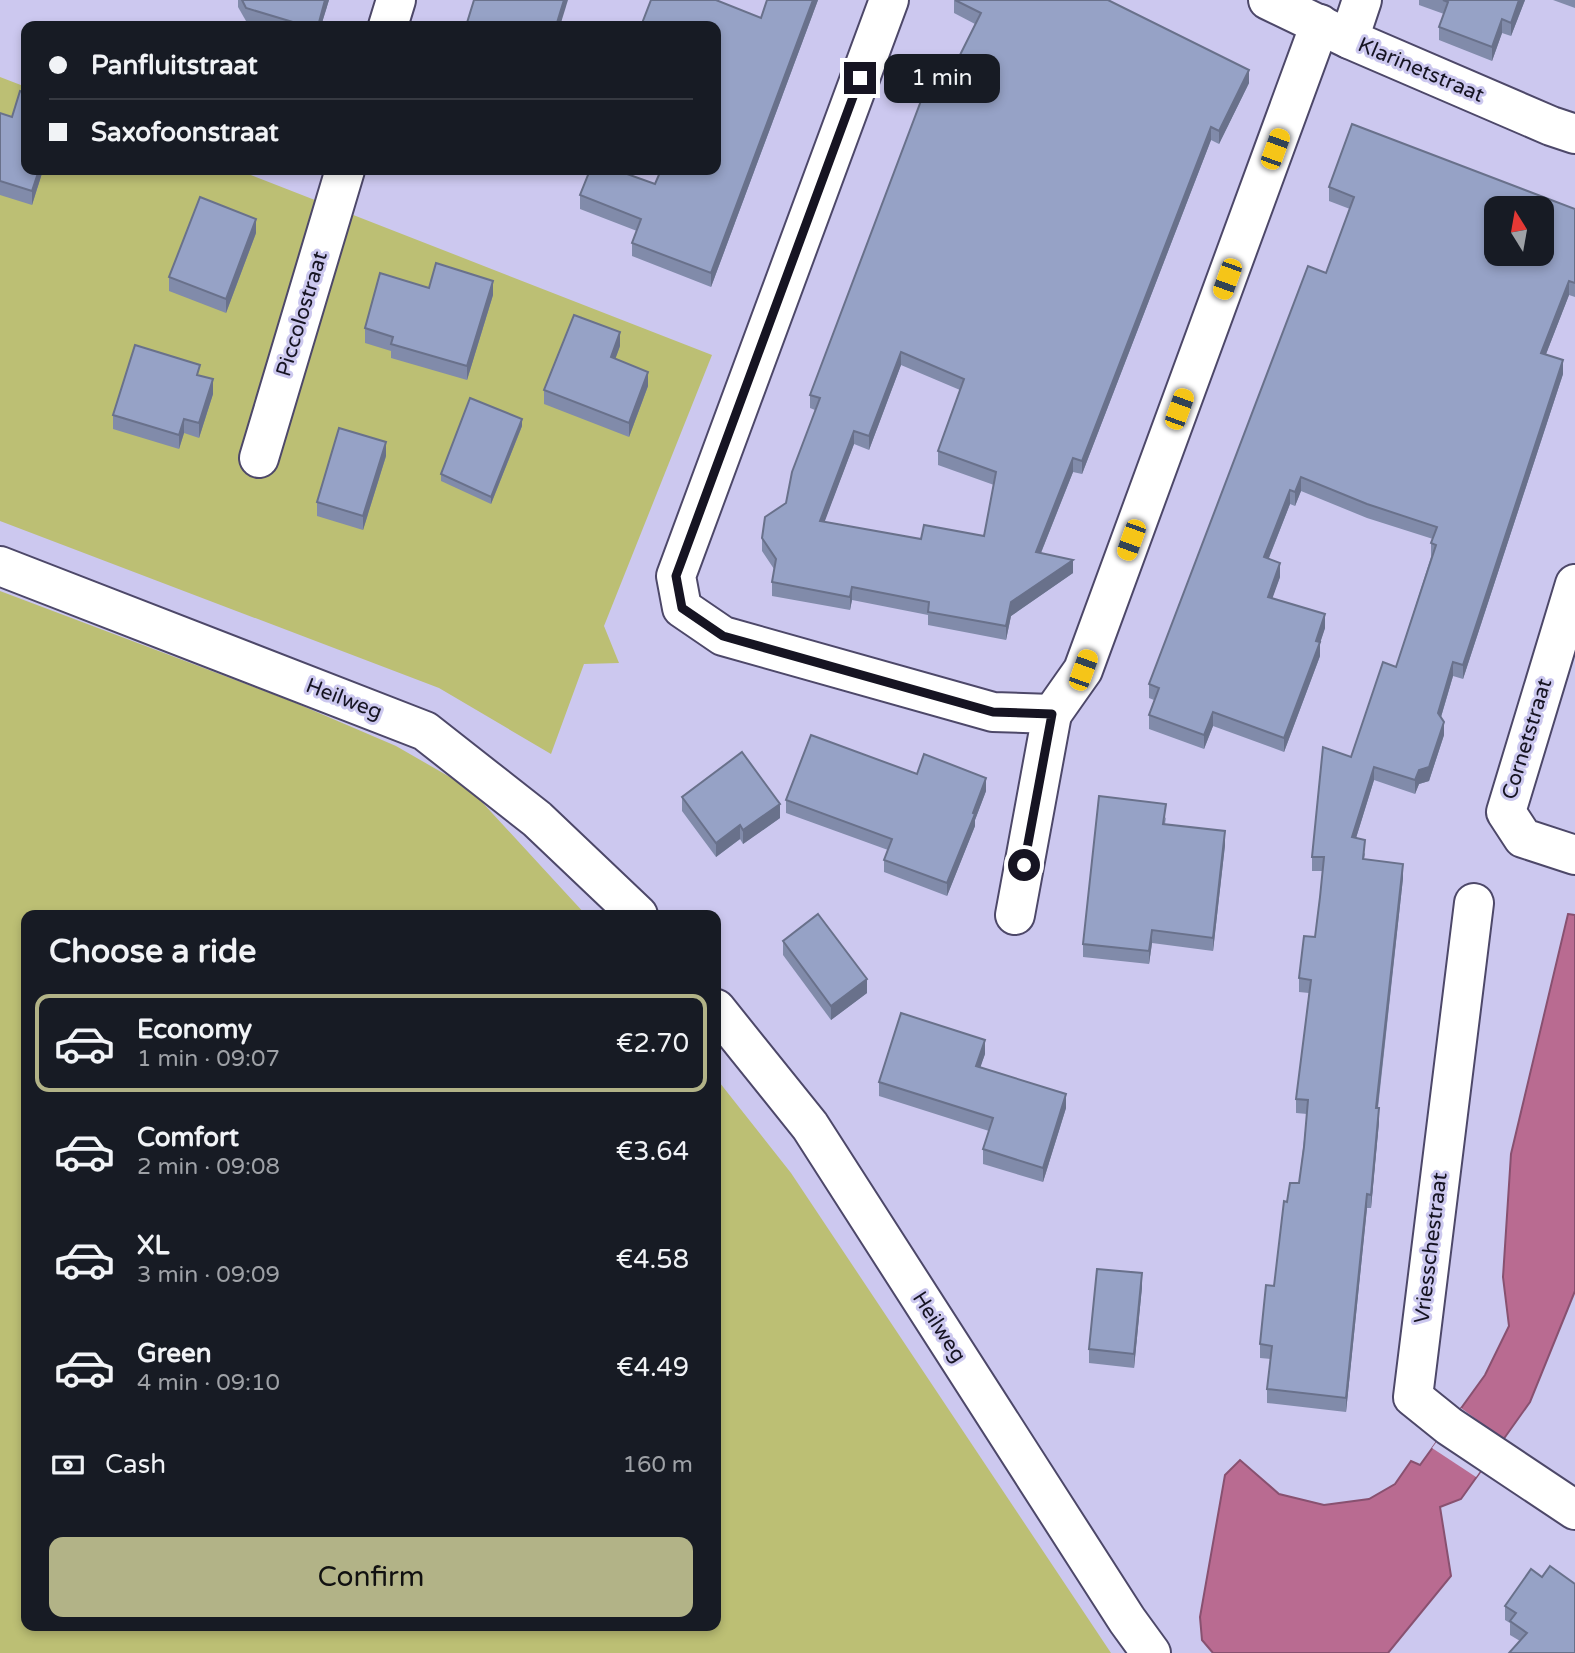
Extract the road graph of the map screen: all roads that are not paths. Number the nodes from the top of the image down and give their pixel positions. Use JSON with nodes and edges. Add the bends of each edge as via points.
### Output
{"nodes":[{"id":1,"x":396,"y":0,"type":"edge"},
{"id":2,"x":890,"y":0,"type":"edge"},
{"id":3,"x":1268,"y":0,"type":"edge"},
{"id":4,"x":1362,"y":0,"type":"edge"},
{"id":5,"x":390,"y":21,"type":"edge"},
{"id":6,"x":1334,"y":31,"type":"junction"},
{"id":7,"x":1575,"y":134,"type":"edge"},
{"id":8,"x":344,"y":175,"type":"edge"},
{"id":9,"x":259,"y":458,"type":"dead end"},
{"id":10,"x":0,"y":566,"type":"edge"},
{"id":11,"x":1575,"y":584,"type":"edge"},
{"id":12,"x":1052,"y":714,"type":"junction"},
{"id":13,"x":1575,"y":855,"type":"edge"},
{"id":14,"x":1474,"y":903,"type":"dead end"},
{"id":15,"x":633,"y":910,"type":"edge"},
{"id":16,"x":1015,"y":915,"type":"dead end"},
{"id":17,"x":721,"y":1015,"type":"edge"},
{"id":18,"x":1575,"y":1510,"type":"edge"},
{"id":19,"x":1151,"y":1653,"type":"edge"}],
"edges":[{"from":1,"to":5,"type":"street"},
{"from":2,"to":12,"type":"street","via":[[676,576],[682,608],[723,636],[993,712]]},
{"from":3,"to":6,"type":"street","name":"Klarinetstraat"},
{"from":4,"to":6,"type":"street"},
{"from":6,"to":7,"type":"street","name":"Klarinetstraat"},
{"from":6,"to":12,"type":"street","via":[[1083,670]]},
{"from":8,"to":9,"type":"street","name":"Piccolostraat"},
{"from":10,"to":15,"type":"street","name":"Heilweg","via":[[425,731],[537,819]]},
{"from":11,"to":13,"type":"street","name":"Cornetstraat","via":[[1506,811],[1523,838]]},
{"from":12,"to":16,"type":"street"},
{"from":14,"to":18,"type":"street","name":"Vriesschestraat","via":[[1413,1397]]},
{"from":17,"to":19,"type":"street","name":"Heilweg","via":[[810,1126]]}]}
